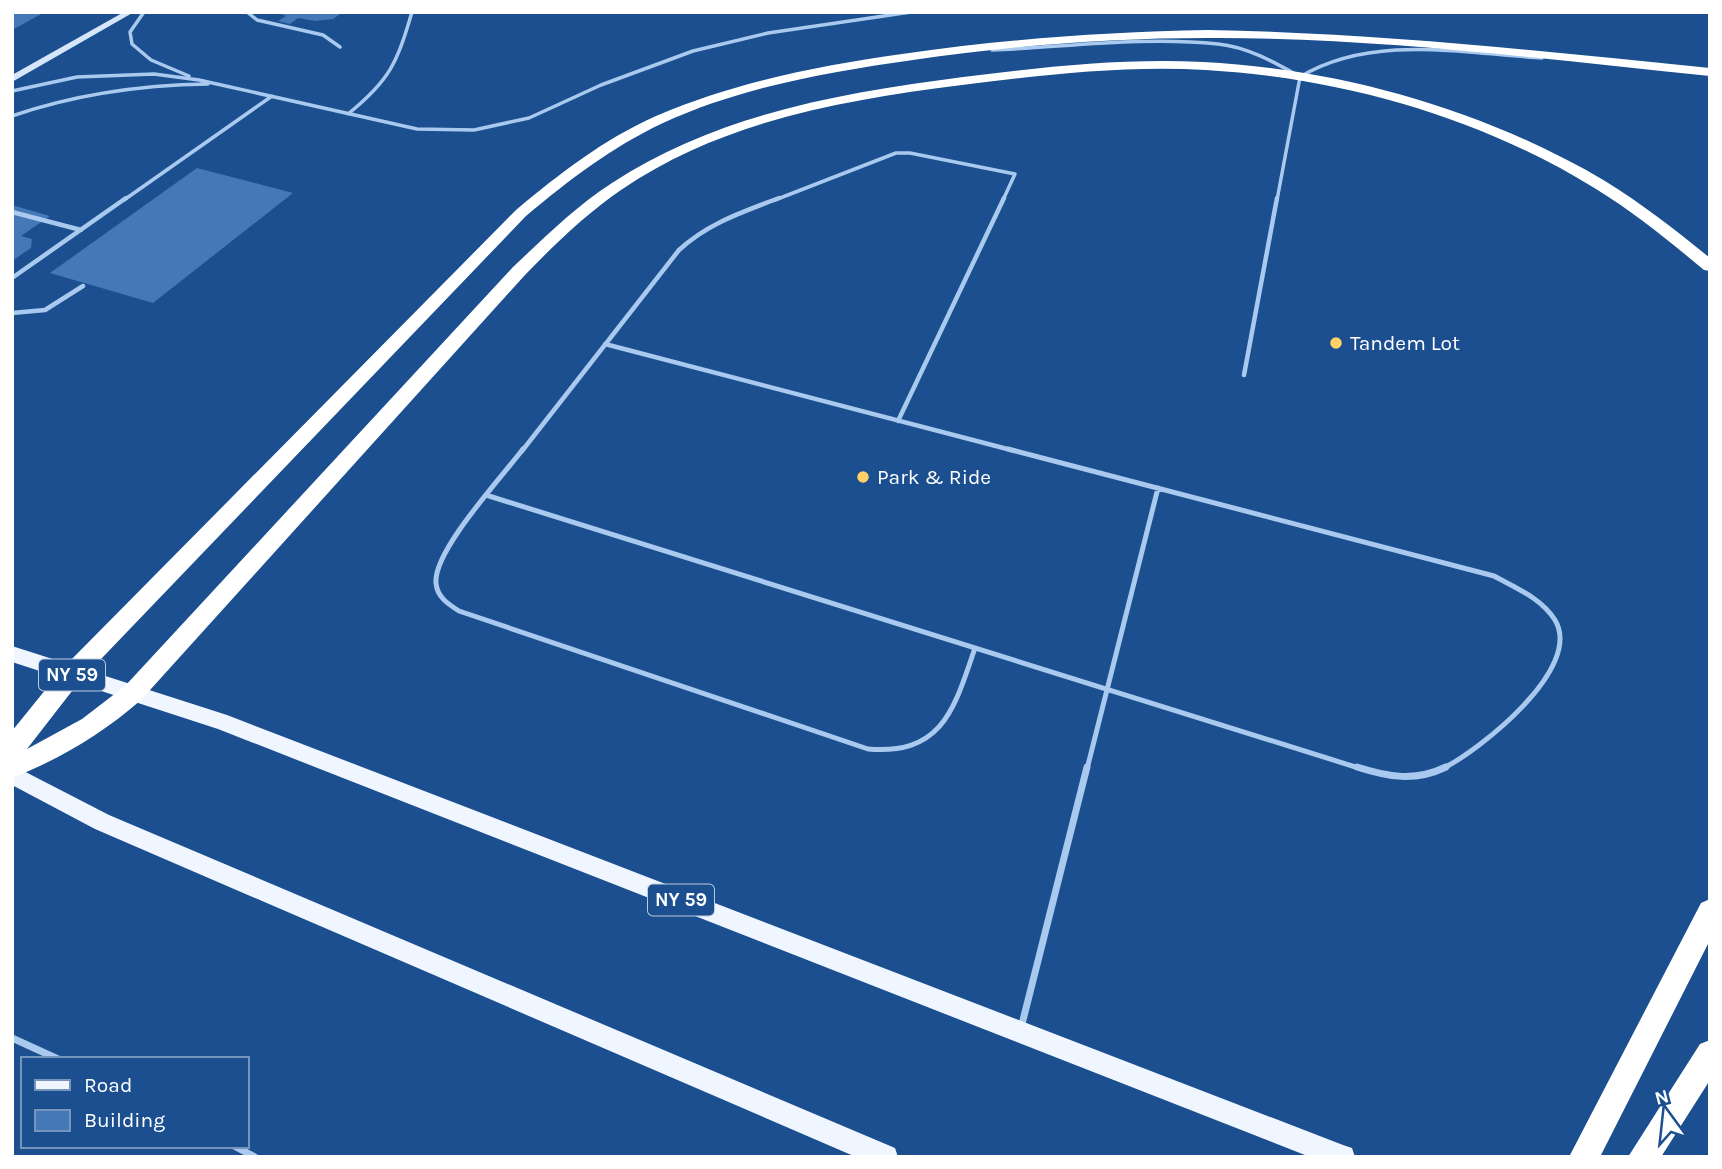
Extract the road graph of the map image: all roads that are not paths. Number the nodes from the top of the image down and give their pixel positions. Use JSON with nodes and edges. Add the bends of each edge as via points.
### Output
{"nodes":[{"id":1,"x":130,"y":12,"type":"edge"},
{"id":2,"x":144,"y":12,"type":"edge"},
{"id":3,"x":247,"y":12,"type":"edge"},
{"id":4,"x":412,"y":12,"type":"edge"},
{"id":5,"x":911,"y":12,"type":"edge"},
{"id":6,"x":340,"y":47,"type":"dead end"},
{"id":7,"x":895,"y":58,"type":"junction"},
{"id":8,"x":1601,"y":61,"type":"junction"},
{"id":9,"x":1710,"y":72,"type":"edge"},
{"id":10,"x":1300,"y":77,"type":"junction"},
{"id":11,"x":12,"y":79,"type":"edge"},
{"id":12,"x":199,"y":80,"type":"junction"},
{"id":13,"x":219,"y":84,"type":"junction"},
{"id":14,"x":12,"y":92,"type":"edge"},
{"id":15,"x":272,"y":96,"type":"junction"},
{"id":16,"x":348,"y":114,"type":"junction"},
{"id":17,"x":12,"y":116,"type":"edge"},
{"id":18,"x":12,"y":212,"type":"edge"},
{"id":19,"x":81,"y":230,"type":"junction"},
{"id":20,"x":1710,"y":266,"type":"edge"},
{"id":21,"x":12,"y":278,"type":"edge"},
{"id":22,"x":83,"y":286,"type":"dead end"},
{"id":23,"x":12,"y":313,"type":"edge"},
{"id":24,"x":605,"y":344,"type":"junction"},
{"id":25,"x":1244,"y":375,"type":"dead end"},
{"id":26,"x":898,"y":421,"type":"junction"},
{"id":27,"x":1158,"y":488,"type":"junction"},
{"id":28,"x":486,"y":495,"type":"junction"},
{"id":29,"x":975,"y":648,"type":"junction"},
{"id":30,"x":12,"y":654,"type":"edge"},
{"id":31,"x":71,"y":675,"type":"junction"},
{"id":32,"x":1107,"y":690,"type":"junction"},
{"id":33,"x":133,"y":693,"type":"junction"},
{"id":34,"x":12,"y":756,"type":"edge"},
{"id":35,"x":12,"y":767,"type":"edge"},
{"id":36,"x":12,"y":774,"type":"edge"},
{"id":37,"x":1710,"y":912,"type":"edge"},
{"id":38,"x":1020,"y":1032,"type":"junction"},
{"id":39,"x":12,"y":1038,"type":"edge"},
{"id":40,"x":1710,"y":1054,"type":"edge"},
{"id":41,"x":54,"y":1057,"type":"edge"},
{"id":42,"x":238,"y":1148,"type":"edge"},
{"id":43,"x":255,"y":1157,"type":"edge"},
{"id":44,"x":886,"y":1157,"type":"edge"},
{"id":45,"x":1343,"y":1157,"type":"edge"},
{"id":46,"x":1584,"y":1157,"type":"edge"},
{"id":47,"x":1643,"y":1157,"type":"edge"}],
"edges":[{"from":1,"to":11,"type":"street"},
{"from":2,"to":12,"type":"lane","via":[[131,32],[132,44],[151,60]]},
{"from":3,"to":6,"type":"lane","via":[[257,20],[323,35]]},
{"from":4,"to":16,"type":"lane","via":[[394,70]]},
{"from":5,"to":16,"type":"lane","via":[[778,32],[693,51],[528,118],[493,127],[435,131]]},
{"from":7,"to":8,"type":"highway","via":[[1044,40],[1191,34],[1347,38]]},
{"from":7,"to":10,"type":"lane","via":[[1045,47],[1206,43],[1261,55]]},
{"from":7,"to":31,"type":"highway","via":[[796,74],[708,99],[618,140],[557,181],[504,229]]},
{"from":8,"to":9,"type":"highway"},
{"from":8,"to":10,"type":"lane","via":[[1373,51],[1333,58]]},
{"from":10,"to":20,"type":"highway","via":[[1417,105],[1521,144],[1626,202]]},
{"from":10,"to":25,"type":"lane"},
{"from":10,"to":33,"type":"highway","via":[[1157,65],[958,81],[791,110],[704,138],[661,158],[596,198],[539,249]]},
{"from":12,"to":13,"type":"lane"},
{"from":12,"to":14,"type":"lane","via":[[103,74]]},
{"from":13,"to":15,"type":"lane"},
{"from":13,"to":17,"type":"lane","via":[[98,91]]},
{"from":15,"to":16,"type":"lane"},
{"from":15,"to":19,"type":"lane"},
{"from":18,"to":19,"type":"lane"},
{"from":19,"to":21,"type":"lane"},
{"from":22,"to":23,"type":"lane","via":[[45,310]]},
{"from":24,"to":26,"type":"lane"},
{"from":24,"to":26,"type":"lane","via":[[679,250],[697,233],[722,220],[896,153],[1015,174]]},
{"from":24,"to":28,"type":"lane"},
{"from":26,"to":27,"type":"lane"},
{"from":27,"to":32,"type":"lane"},
{"from":27,"to":32,"type":"lane","via":[[1494,576],[1538,599],[1553,616],[1562,652],[1556,667],[1532,694],[1481,742],[1443,770],[1408,779]]},
{"from":28,"to":29,"type":"lane"},
{"from":28,"to":29,"type":"lane","via":[[439,560],[436,584],[446,605],[868,749],[904,750],[936,732],[955,705]]},
{"from":29,"to":32,"type":"lane"},
{"from":30,"to":31,"type":"main road","number":"NY 59"},
{"from":31,"to":33,"type":"main road","number":"NY 59"},
{"from":31,"to":34,"type":"highway","via":[[22,736]]},
{"from":32,"to":38,"type":"lane"},
{"from":33,"to":35,"type":"highway","via":[[76,738]]},
{"from":33,"to":38,"type":"main road","number":"NY 59","via":[[220,721]]},
{"from":36,"to":44,"type":"main road","via":[[102,822]]},
{"from":37,"to":46,"type":"highway"},
{"from":38,"to":45,"type":"main road","number":"NY 59"},
{"from":39,"to":41,"type":"lane"},
{"from":40,"to":47,"type":"highway"},
{"from":42,"to":43,"type":"lane"}]}
